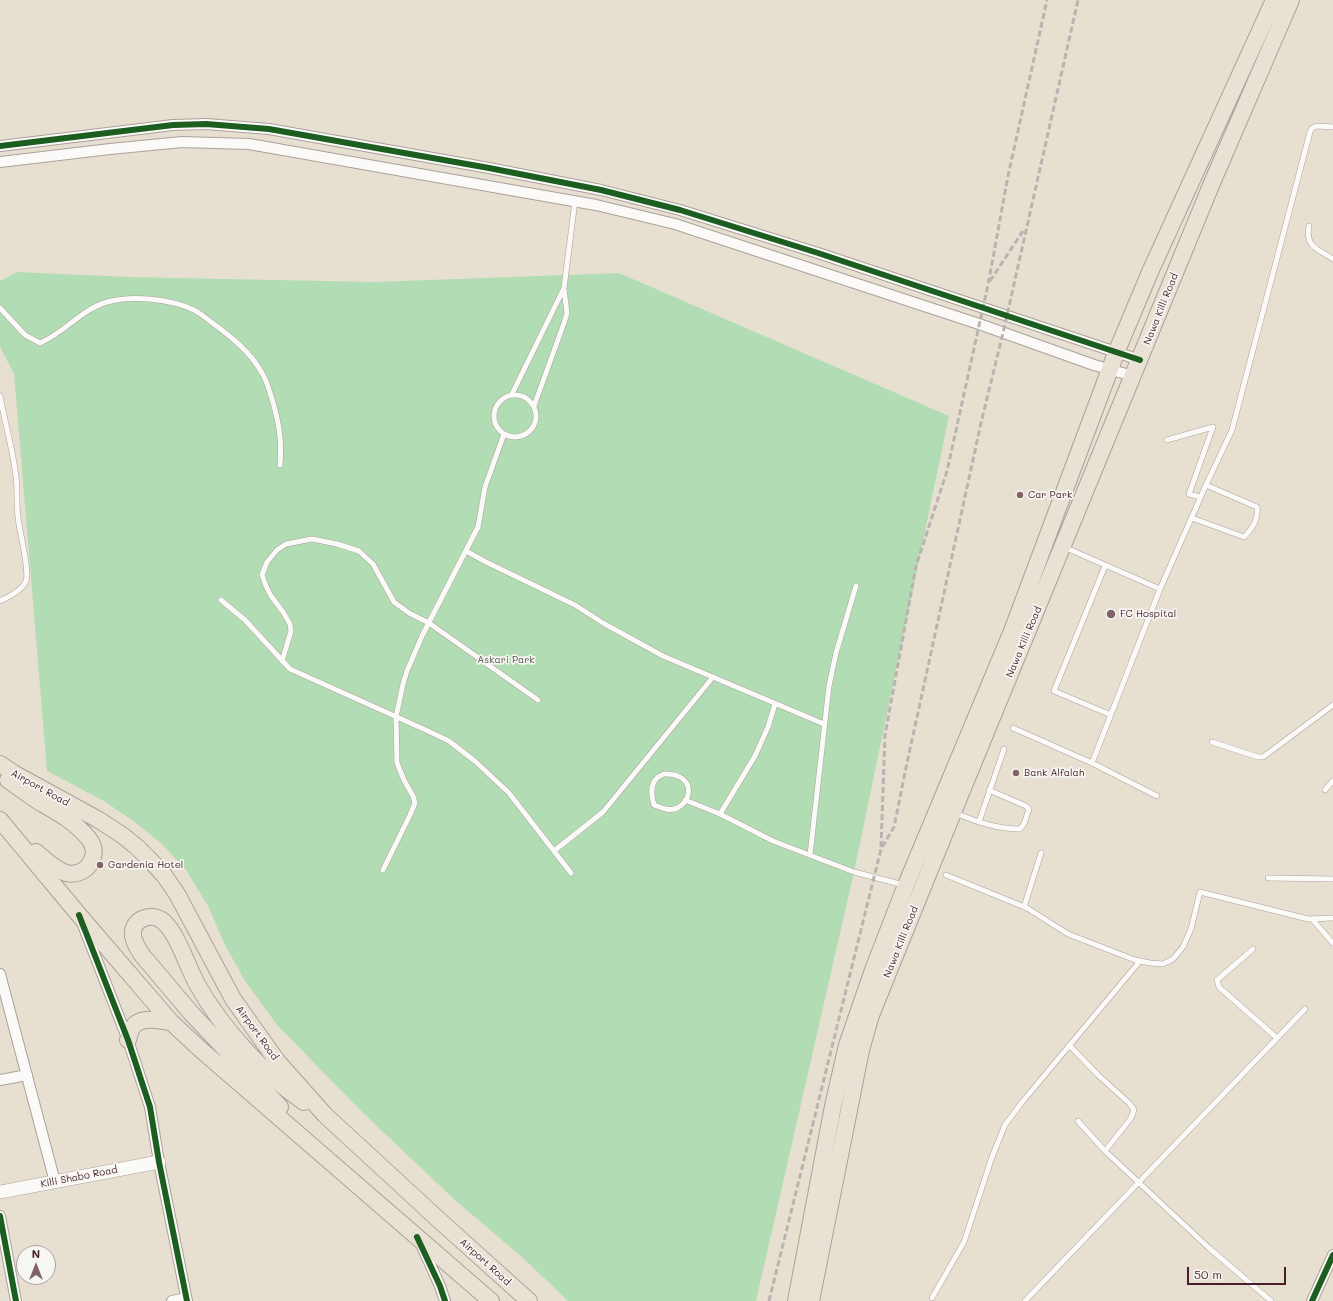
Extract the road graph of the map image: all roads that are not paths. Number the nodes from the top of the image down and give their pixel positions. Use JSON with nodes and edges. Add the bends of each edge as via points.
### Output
{"nodes":[{"id":1,"x":1274,"y":0,"type":"edge"},
{"id":2,"x":1291,"y":0,"type":"edge"},
{"id":3,"x":1333,"y":127,"type":"edge"},
{"id":4,"x":0,"y":146,"type":"edge"},
{"id":5,"x":0,"y":162,"type":"edge"},
{"id":6,"x":575,"y":201,"type":"junction"},
{"id":7,"x":1308,"y":226,"type":"dead end"},
{"id":8,"x":1333,"y":259,"type":"edge"},
{"id":9,"x":564,"y":288,"type":"junction"},
{"id":10,"x":0,"y":308,"type":"edge"},
{"id":11,"x":1116,"y":353,"type":"junction"},
{"id":12,"x":1140,"y":360,"type":"junction"},
{"id":13,"x":1109,"y":370,"type":"junction"},
{"id":14,"x":1133,"y":376,"type":"junction"},
{"id":15,"x":512,"y":394,"type":"junction"},
{"id":16,"x":0,"y":396,"type":"edge"},
{"id":17,"x":534,"y":406,"type":"junction"},
{"id":18,"x":504,"y":434,"type":"junction"},
{"id":19,"x":1167,"y":440,"type":"dead end"},
{"id":20,"x":280,"y":464,"type":"dead end"},
{"id":21,"x":1206,"y":485,"type":"junction"},
{"id":22,"x":1200,"y":498,"type":"junction"},
{"id":23,"x":1192,"y":518,"type":"junction"},
{"id":24,"x":1063,"y":547,"type":"junction"},
{"id":25,"x":466,"y":552,"type":"junction"},
{"id":26,"x":1105,"y":566,"type":"junction"},
{"id":27,"x":856,"y":586,"type":"dead end"},
{"id":28,"x":1160,"y":589,"type":"junction"},
{"id":29,"x":221,"y":600,"type":"dead end"},
{"id":30,"x":0,"y":602,"type":"edge"},
{"id":31,"x":429,"y":623,"type":"junction"},
{"id":32,"x":282,"y":661,"type":"junction"},
{"id":33,"x":713,"y":678,"type":"junction"},
{"id":34,"x":538,"y":700,"type":"dead end"},
{"id":35,"x":775,"y":704,"type":"junction"},
{"id":36,"x":1333,"y":705,"type":"edge"},
{"id":37,"x":1111,"y":715,"type":"junction"},
{"id":38,"x":396,"y":717,"type":"junction"},
{"id":39,"x":824,"y":724,"type":"junction"},
{"id":40,"x":1013,"y":728,"type":"dead end"},
{"id":41,"x":1212,"y":742,"type":"dead end"},
{"id":42,"x":1004,"y":750,"type":"dead end"},
{"id":43,"x":1092,"y":763,"type":"junction"},
{"id":44,"x":0,"y":764,"type":"edge"},
{"id":45,"x":0,"y":771,"type":"edge"},
{"id":46,"x":1333,"y":781,"type":"edge"},
{"id":47,"x":989,"y":790,"type":"junction"},
{"id":48,"x":1325,"y":790,"type":"dead end"},
{"id":49,"x":1157,"y":796,"type":"dead end"},
{"id":50,"x":685,"y":800,"type":"junction"},
{"id":51,"x":953,"y":812,"type":"junction"},
{"id":52,"x":720,"y":814,"type":"junction"},
{"id":53,"x":979,"y":822,"type":"junction"},
{"id":54,"x":4,"y":825,"type":"edge"},
{"id":55,"x":554,"y":851,"type":"junction"},
{"id":56,"x":1041,"y":853,"type":"dead end"},
{"id":57,"x":810,"y":855,"type":"junction"},
{"id":58,"x":383,"y":870,"type":"dead end"},
{"id":59,"x":571,"y":873,"type":"dead end"},
{"id":60,"x":946,"y":876,"type":"dead end"},
{"id":61,"x":1268,"y":878,"type":"dead end"},
{"id":62,"x":1333,"y":879,"type":"edge"},
{"id":63,"x":906,"y":885,"type":"junction"},
{"id":64,"x":1024,"y":907,"type":"junction"},
{"id":65,"x":79,"y":915,"type":"junction"},
{"id":66,"x":1312,"y":918,"type":"junction"},
{"id":67,"x":1333,"y":918,"type":"edge"},
{"id":68,"x":1333,"y":942,"type":"edge"},
{"id":69,"x":1253,"y":949,"type":"dead end"},
{"id":70,"x":1140,"y":961,"type":"junction"},
{"id":71,"x":0,"y":974,"type":"edge"},
{"id":72,"x":1305,"y":1008,"type":"dead end"},
{"id":73,"x":171,"y":1022,"type":"junction"},
{"id":74,"x":1277,"y":1038,"type":"junction"},
{"id":75,"x":128,"y":1040,"type":"junction"},
{"id":76,"x":1069,"y":1045,"type":"junction"},
{"id":77,"x":27,"y":1075,"type":"junction"},
{"id":78,"x":0,"y":1080,"type":"edge"},
{"id":79,"x":325,"y":1115,"type":"junction"},
{"id":80,"x":1078,"y":1121,"type":"dead end"},
{"id":81,"x":298,"y":1133,"type":"junction"},
{"id":82,"x":1104,"y":1151,"type":"junction"},
{"id":83,"x":159,"y":1162,"type":"junction"},
{"id":84,"x":55,"y":1182,"type":"junction"},
{"id":85,"x":1139,"y":1183,"type":"junction"},
{"id":86,"x":0,"y":1192,"type":"edge"},
{"id":87,"x":0,"y":1216,"type":"edge"},
{"id":88,"x":417,"y":1237,"type":"junction"},
{"id":89,"x":1332,"y":1258,"type":"edge"},
{"id":90,"x":932,"y":1298,"type":"dead end"},
{"id":91,"x":187,"y":1300,"type":"edge"},
{"id":92,"x":16,"y":1301,"type":"edge"},
{"id":93,"x":172,"y":1301,"type":"edge"},
{"id":94,"x":445,"y":1301,"type":"edge"},
{"id":95,"x":491,"y":1301,"type":"edge"},
{"id":96,"x":529,"y":1301,"type":"edge"},
{"id":97,"x":796,"y":1301,"type":"edge"},
{"id":98,"x":811,"y":1301,"type":"edge"},
{"id":99,"x":1025,"y":1301,"type":"edge"},
{"id":100,"x":1271,"y":1301,"type":"edge"},
{"id":101,"x":1312,"y":1301,"type":"edge"}],
"edges":[{"from":1,"to":11,"type":"main road","name":"Nawa Killi Road"},
{"from":2,"to":12,"type":"main road","name":"Nawa Killi Road","via":[[1209,190]]},
{"from":3,"to":21,"type":"lane","via":[[1318,126],[1310,132],[1232,430]]},
{"from":4,"to":11,"type":"street","via":[[173,125],[206,124],[269,129],[489,168],[601,190],[680,210],[818,253]]},
{"from":5,"to":6,"type":"street","via":[[182,142],[249,144]]},
{"from":6,"to":9,"type":"lane"},
{"from":6,"to":13,"type":"street","via":[[675,224]]},
{"from":7,"to":8,"type":"lane","via":[[1307,236],[1311,245]]},
{"from":9,"to":15,"type":"lane"},
{"from":9,"to":17,"type":"lane","via":[[564,323]]},
{"from":10,"to":20,"type":"lane","via":[[25,335],[40,343],[107,302],[148,299],[171,302],[195,310],[250,354],[263,374],[279,424]]},
{"from":11,"to":12,"type":"street"},
{"from":11,"to":13,"type":"main road","name":"Nawa Killi Road"},
{"from":12,"to":14,"type":"main road","name":"Nawa Killi Road"},
{"from":13,"to":14,"type":"street"},
{"from":13,"to":63,"type":"main road","name":"Nawa Killi Road","via":[[1012,631]]},
{"from":14,"to":24,"type":"main road","name":"Nawa Killi Road"},
{"from":15,"to":17,"type":"lane","via":[[522,395]]},
{"from":15,"to":18,"type":"lane","via":[[503,397],[496,404],[493,413],[494,423]]},
{"from":16,"to":30,"type":"lane","via":[[13,455],[18,518],[27,576],[26,582],[14,594]]},
{"from":17,"to":18,"type":"lane","via":[[537,418],[534,427],[527,434],[518,437]]},
{"from":18,"to":25,"type":"lane","via":[[485,487],[478,527]]},
{"from":19,"to":22,"type":"lane","via":[[1213,427],[1189,494]]},
{"from":21,"to":22,"type":"lane"},
{"from":21,"to":23,"type":"lane","via":[[1257,507],[1258,513],[1252,529],[1244,537]]},
{"from":22,"to":23,"type":"lane"},
{"from":23,"to":28,"type":"lane"},
{"from":24,"to":26,"type":"lane"},
{"from":24,"to":51,"type":"main road","name":"Nawa Killi Road"},
{"from":25,"to":31,"type":"lane"},
{"from":25,"to":33,"type":"lane","via":[[575,605],[663,656]]},
{"from":26,"to":28,"type":"lane"},
{"from":26,"to":37,"type":"lane","via":[[1054,691]]},
{"from":27,"to":39,"type":"lane","via":[[836,653]]},
{"from":28,"to":37,"type":"lane"},
{"from":29,"to":32,"type":"lane","via":[[245,620]]},
{"from":31,"to":32,"type":"lane","via":[[394,602],[373,564],[359,551],[312,539],[286,544],[267,562],[262,575],[271,596],[290,624],[291,631]]},
{"from":31,"to":34,"type":"lane"},
{"from":31,"to":38,"type":"lane","via":[[407,671]]},
{"from":32,"to":38,"type":"lane","via":[[298,674]]},
{"from":33,"to":35,"type":"lane"},
{"from":33,"to":55,"type":"lane","via":[[603,812]]},
{"from":35,"to":39,"type":"lane"},
{"from":35,"to":52,"type":"lane","via":[[755,756]]},
{"from":36,"to":41,"type":"lane","via":[[1263,757]]},
{"from":37,"to":43,"type":"lane"},
{"from":38,"to":55,"type":"lane","via":[[448,741],[476,762],[509,793]]},
{"from":38,"to":58,"type":"lane","via":[[397,763],[415,803]]},
{"from":39,"to":57,"type":"lane"},
{"from":40,"to":43,"type":"lane"},
{"from":42,"to":47,"type":"lane"},
{"from":43,"to":49,"type":"lane"},
{"from":44,"to":79,"type":"main road","name":"Airport Road","via":[[122,835],[164,875],[177,894],[232,999],[277,1061]]},
{"from":45,"to":54,"type":"main road","via":[[24,792],[83,832],[94,847],[93,860],[84,870],[75,874],[59,870]]},
{"from":46,"to":48,"type":"lane"},
{"from":47,"to":53,"type":"lane"},
{"from":47,"to":53,"type":"lane","via":[[1029,809],[1020,829]]},
{"from":50,"to":50,"type":"lane","via":[[678,807],[669,810],[654,805],[652,785],[664,774],[681,777],[689,789]]},
{"from":50,"to":52,"type":"lane"},
{"from":51,"to":53,"type":"lane"},
{"from":51,"to":98,"type":"main road","name":"Nawa Killi Road","via":[[866,1031]]},
{"from":52,"to":57,"type":"lane","via":[[773,841]]},
{"from":54,"to":65,"type":"main road"},
{"from":55,"to":59,"type":"lane"},
{"from":56,"to":64,"type":"lane"},
{"from":57,"to":63,"type":"lane","via":[[854,872]]},
{"from":60,"to":64,"type":"lane"},
{"from":61,"to":62,"type":"lane"},
{"from":63,"to":97,"type":"main road","name":"Nawa Killi Road","via":[[847,1045]]},
{"from":64,"to":70,"type":"lane","via":[[1068,934]]},
{"from":65,"to":73,"type":"main road"},
{"from":65,"to":75,"type":"street"},
{"from":66,"to":67,"type":"lane"},
{"from":66,"to":68,"type":"lane"},
{"from":66,"to":70,"type":"lane","via":[[1200,892],[1188,935],[1183,947],[1173,959],[1163,964]]},
{"from":69,"to":74,"type":"lane","via":[[1217,980],[1219,987]]},
{"from":70,"to":76,"type":"lane"},
{"from":71,"to":77,"type":"street"},
{"from":72,"to":74,"type":"lane"},
{"from":73,"to":75,"type":"main road","via":[[143,1021],[132,1028]]},
{"from":73,"to":81,"type":"main road"},
{"from":74,"to":85,"type":"lane"},
{"from":75,"to":83,"type":"street","via":[[150,1107]]},
{"from":76,"to":82,"type":"lane","via":[[1134,1110],[1131,1118]]},
{"from":76,"to":90,"type":"lane","via":[[1005,1125],[964,1242]]},
{"from":77,"to":78,"type":"street"},
{"from":77,"to":84,"type":"street"},
{"from":79,"to":81,"type":"main road","via":[[289,1091],[241,1046],[207,1000],[165,922],[154,916],[140,920],[133,934],[142,955],[191,1013],[286,1113]]},
{"from":79,"to":96,"type":"main road","name":"Airport Road"},
{"from":80,"to":82,"type":"lane"},
{"from":81,"to":88,"type":"main road"},
{"from":82,"to":85,"type":"lane"},
{"from":83,"to":84,"type":"street","name":"Killi Shabo Road"},
{"from":83,"to":91,"type":"street"},
{"from":84,"to":86,"type":"street","name":"Killi Shabo Road"},
{"from":85,"to":99,"type":"lane"},
{"from":85,"to":100,"type":"lane"},
{"from":87,"to":92,"type":"street"},
{"from":88,"to":94,"type":"street"},
{"from":88,"to":95,"type":"main road"},
{"from":89,"to":101,"type":"street"},
{"from":91,"to":93,"type":"street"}]}
